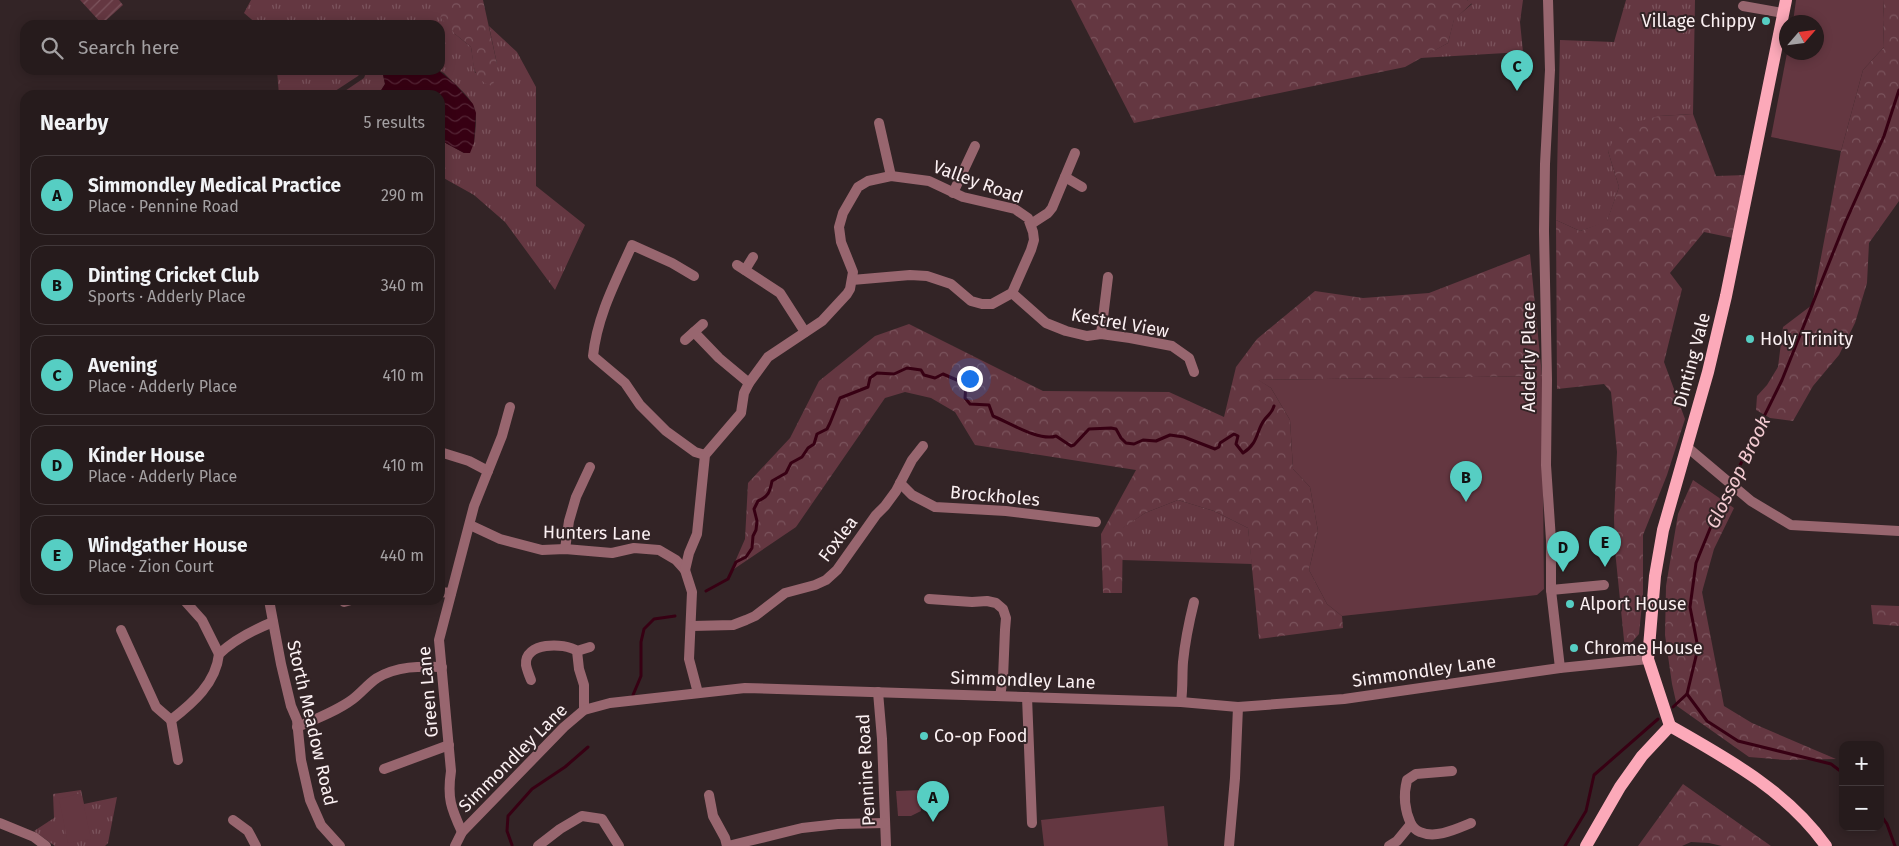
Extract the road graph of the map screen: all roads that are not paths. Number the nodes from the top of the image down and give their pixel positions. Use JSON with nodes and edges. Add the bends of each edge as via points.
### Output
{"nodes":[{"id":1,"x":1548,"y":0,"type":"edge"},
{"id":2,"x":1786,"y":0,"type":"edge"},
{"id":3,"x":1743,"y":6,"type":"dead end"},
{"id":4,"x":1783,"y":13,"type":"junction"},
{"id":5,"x":879,"y":123,"type":"dead end"},
{"id":6,"x":976,"y":146,"type":"dead end"},
{"id":7,"x":1075,"y":153,"type":"dead end"},
{"id":8,"x":891,"y":176,"type":"junction"},
{"id":9,"x":1065,"y":177,"type":"junction"},
{"id":10,"x":1082,"y":187,"type":"dead end"},
{"id":11,"x":953,"y":193,"type":"junction"},
{"id":12,"x":1031,"y":224,"type":"junction"},
{"id":13,"x":753,"y":258,"type":"dead end"},
{"id":14,"x":694,"y":276,"type":"dead end"},
{"id":15,"x":1108,"y":276,"type":"dead end"},
{"id":16,"x":852,"y":280,"type":"junction"},
{"id":17,"x":1012,"y":293,"type":"junction"},
{"id":18,"x":703,"y":324,"type":"dead end"},
{"id":19,"x":694,"y":332,"type":"junction"},
{"id":20,"x":804,"y":332,"type":"junction"},
{"id":21,"x":1101,"y":334,"type":"junction"},
{"id":22,"x":685,"y":340,"type":"dead end"},
{"id":23,"x":1194,"y":372,"type":"dead end"},
{"id":24,"x":749,"y":383,"type":"junction"},
{"id":25,"x":510,"y":407,"type":"dead end"},
{"id":26,"x":923,"y":446,"type":"dead end"},
{"id":27,"x":1687,"y":447,"type":"junction"},
{"id":28,"x":445,"y":454,"type":"edge"},
{"id":29,"x":705,"y":455,"type":"junction"},
{"id":30,"x":590,"y":467,"type":"dead end"},
{"id":31,"x":488,"y":471,"type":"junction"},
{"id":32,"x":900,"y":483,"type":"junction"},
{"id":33,"x":1096,"y":522,"type":"dead end"},
{"id":34,"x":470,"y":525,"type":"junction"},
{"id":35,"x":1899,"y":531,"type":"edge"},
{"id":36,"x":565,"y":549,"type":"junction"},
{"id":37,"x":685,"y":570,"type":"junction"},
{"id":38,"x":1604,"y":585,"type":"dead end"},
{"id":39,"x":1551,"y":590,"type":"junction"},
{"id":40,"x":445,"y":592,"type":"edge"},
{"id":41,"x":929,"y":599,"type":"dead end"},
{"id":42,"x":1194,"y":602,"type":"dead end"},
{"id":43,"x":188,"y":605,"type":"edge"},
{"id":44,"x":270,"y":605,"type":"edge"},
{"id":45,"x":443,"y":605,"type":"edge"},
{"id":46,"x":273,"y":622,"type":"junction"},
{"id":47,"x":692,"y":626,"type":"junction"},
{"id":48,"x":122,"y":630,"type":"dead end"},
{"id":49,"x":590,"y":647,"type":"dead end"},
{"id":50,"x":577,"y":650,"type":"junction"},
{"id":51,"x":219,"y":654,"type":"junction"},
{"id":52,"x":1648,"y":659,"type":"junction"},
{"id":53,"x":442,"y":667,"type":"junction"},
{"id":54,"x":1560,"y":668,"type":"junction"},
{"id":55,"x":531,"y":680,"type":"dead end"},
{"id":56,"x":878,"y":692,"type":"junction"},
{"id":57,"x":698,"y":693,"type":"junction"},
{"id":58,"x":1000,"y":696,"type":"junction"},
{"id":59,"x":1027,"y":697,"type":"junction"},
{"id":60,"x":1181,"y":702,"type":"junction"},
{"id":61,"x":1238,"y":707,"type":"junction"},
{"id":62,"x":584,"y":710,"type":"junction"},
{"id":63,"x":171,"y":720,"type":"junction"},
{"id":64,"x":297,"y":726,"type":"junction"},
{"id":65,"x":1670,"y":726,"type":"junction"},
{"id":66,"x":449,"y":745,"type":"junction"},
{"id":67,"x":178,"y":760,"type":"dead end"},
{"id":68,"x":384,"y":769,"type":"dead end"},
{"id":69,"x":1452,"y":771,"type":"dead end"},
{"id":70,"x":709,"y":795,"type":"dead end"},
{"id":71,"x":233,"y":820,"type":"dead end"},
{"id":72,"x":0,"y":823,"type":"edge"},
{"id":73,"x":1032,"y":823,"type":"dead end"},
{"id":74,"x":1471,"y":823,"type":"dead end"},
{"id":75,"x":885,"y":824,"type":"junction"},
{"id":76,"x":1411,"y":824,"type":"junction"},
{"id":77,"x":462,"y":832,"type":"junction"},
{"id":78,"x":46,"y":846,"type":"edge"},
{"id":79,"x":256,"y":846,"type":"edge"},
{"id":80,"x":340,"y":846,"type":"edge"},
{"id":81,"x":455,"y":846,"type":"edge"},
{"id":82,"x":538,"y":846,"type":"edge"},
{"id":83,"x":620,"y":846,"type":"edge"},
{"id":84,"x":727,"y":846,"type":"edge"},
{"id":85,"x":886,"y":846,"type":"edge"},
{"id":86,"x":1229,"y":846,"type":"edge"},
{"id":87,"x":1389,"y":846,"type":"edge"},
{"id":88,"x":1586,"y":846,"type":"edge"},
{"id":89,"x":1826,"y":846,"type":"edge"}],
"edges":[{"from":1,"to":39,"type":"street","name":"Adderly Place","via":[[1544,238],[1546,465]]},
{"from":2,"to":4,"type":"main road","name":"Dinting Vale"},
{"from":3,"to":4,"type":"street"},
{"from":4,"to":27,"type":"main road","name":"Dinting Vale","via":[[1726,296]]},
{"from":5,"to":8,"type":"street"},
{"from":6,"to":11,"type":"street"},
{"from":7,"to":9,"type":"street"},
{"from":8,"to":11,"type":"street","name":"Valley Road","via":[[929,180]]},
{"from":8,"to":16,"type":"street","name":"Valley Road","via":[[868,181],[858,187],[843,213],[839,227],[841,242],[853,272]]},
{"from":9,"to":10,"type":"street"},
{"from":9,"to":12,"type":"street","via":[[1052,208]]},
{"from":11,"to":12,"type":"street","name":"Valley Road","via":[[1015,209]]},
{"from":12,"to":17,"type":"street","name":"Valley Road","via":[[1034,240]]},
{"from":13,"to":20,"type":"street","via":[[741,267],[780,293]]},
{"from":14,"to":29,"type":"street","via":[[632,245],[602,313],[593,356],[625,383],[640,405],[666,430],[695,452]]},
{"from":15,"to":21,"type":"street"},
{"from":16,"to":17,"type":"street","via":[[927,276],[951,284],[972,301],[982,304],[992,304]]},
{"from":16,"to":20,"type":"street","via":[[847,294],[822,322]]},
{"from":17,"to":21,"type":"street","name":"Kestrel View","via":[[1046,323],[1087,336]]},
{"from":18,"to":19,"type":"street"},
{"from":19,"to":22,"type":"street"},
{"from":19,"to":24,"type":"street"},
{"from":20,"to":24,"type":"street","via":[[768,357]]},
{"from":21,"to":23,"type":"street","name":"Kestrel View","via":[[1172,346],[1189,358]]},
{"from":24,"to":29,"type":"street","via":[[741,413]]},
{"from":25,"to":31,"type":"street","name":"Green Lane"},
{"from":26,"to":32,"type":"street","name":"Foxlea"},
{"from":27,"to":35,"type":"street","via":[[1744,495],[1791,525]]},
{"from":27,"to":52,"type":"main road","name":"Dinting Vale","via":[[1663,530],[1655,576]]},
{"from":28,"to":31,"type":"street"},
{"from":29,"to":37,"type":"street","via":[[697,534]]},
{"from":30,"to":36,"type":"street","via":[[576,497]]},
{"from":31,"to":34,"type":"street","name":"Green Lane"},
{"from":32,"to":33,"type":"street","name":"Brockholes","via":[[912,495],[935,507],[1006,511]]},
{"from":32,"to":47,"type":"street","name":"Foxlea","via":[[837,570],[826,580],[785,593],[740,623]]},
{"from":34,"to":36,"type":"street","name":"Hunters Lane","via":[[500,539],[542,550]]},
{"from":34,"to":40,"type":"street","name":"Green Lane"},
{"from":36,"to":37,"type":"street","name":"Hunters Lane","via":[[612,553],[634,548],[659,550]]},
{"from":37,"to":47,"type":"street","via":[[692,592]]},
{"from":38,"to":39,"type":"street"},
{"from":39,"to":54,"type":"street","name":"Adderly Place"},
{"from":41,"to":58,"type":"street","via":[[987,601],[1003,609],[1006,618]]},
{"from":42,"to":60,"type":"street","via":[[1183,663]]},
{"from":43,"to":51,"type":"street","via":[[202,620]]},
{"from":44,"to":46,"type":"street","name":"Storth Meadow Road"},
{"from":45,"to":53,"type":"street","name":"Green Lane","via":[[439,640]]},
{"from":46,"to":51,"type":"street","via":[[251,630]]},
{"from":46,"to":64,"type":"street","name":"Storth Meadow Road"},
{"from":47,"to":57,"type":"street","via":[[689,659]]},
{"from":48,"to":63,"type":"street","via":[[156,707]]},
{"from":49,"to":50,"type":"street"},
{"from":50,"to":55,"type":"street","via":[[551,645],[534,649],[526,664]]},
{"from":50,"to":62,"type":"street","via":[[584,684]]},
{"from":51,"to":63,"type":"street","via":[[217,668],[209,681],[193,703]]},
{"from":52,"to":54,"type":"street","name":"Simmondley Lane"},
{"from":52,"to":65,"type":"main road","name":"Dinting Vale"},
{"from":53,"to":64,"type":"street","via":[[396,669],[378,678],[353,699]]},
{"from":53,"to":66,"type":"street","name":"Green Lane"},
{"from":54,"to":61,"type":"street","name":"Simmondley Lane","via":[[1356,698]]},
{"from":56,"to":57,"type":"street","name":"Simmondley Lane","via":[[745,688]]},
{"from":56,"to":58,"type":"street","name":"Simmondley Lane"},
{"from":56,"to":75,"type":"street","name":"Pennine Road"},
{"from":57,"to":62,"type":"street","name":"Simmondley Lane","via":[[610,703]]},
{"from":58,"to":59,"type":"street","name":"Simmondley Lane"},
{"from":59,"to":60,"type":"street","name":"Simmondley Lane"},
{"from":59,"to":73,"type":"street"},
{"from":60,"to":61,"type":"street","name":"Simmondley Lane"},
{"from":61,"to":86,"type":"street"},
{"from":62,"to":77,"type":"street","name":"Simmondley Lane"},
{"from":63,"to":67,"type":"street"},
{"from":64,"to":80,"type":"street","name":"Storth Meadow Road","via":[[301,760],[314,812],[321,826]]},
{"from":65,"to":88,"type":"main road","via":[[1620,786]]},
{"from":65,"to":89,"type":"main road","via":[[1776,792],[1799,812]]},
{"from":66,"to":68,"type":"street"},
{"from":66,"to":77,"type":"street","name":"Green Lane","via":[[451,771],[448,791]]},
{"from":69,"to":76,"type":"street","via":[[1416,774],[1407,780],[1405,809]]},
{"from":70,"to":84,"type":"street","via":[[713,816]]},
{"from":71,"to":79,"type":"street","via":[[248,831]]},
{"from":72,"to":78,"type":"street","via":[[34,837]]},
{"from":74,"to":76,"type":"street","via":[[1449,832],[1433,834],[1420,832]]},
{"from":75,"to":84,"type":"street","via":[[802,828]]},
{"from":75,"to":85,"type":"street","name":"Pennine Road"},
{"from":76,"to":87,"type":"street"},
{"from":77,"to":81,"type":"street","name":"Simmondley Lane"},
{"from":82,"to":83,"type":"street","via":[[582,816],[602,819]]}]}
